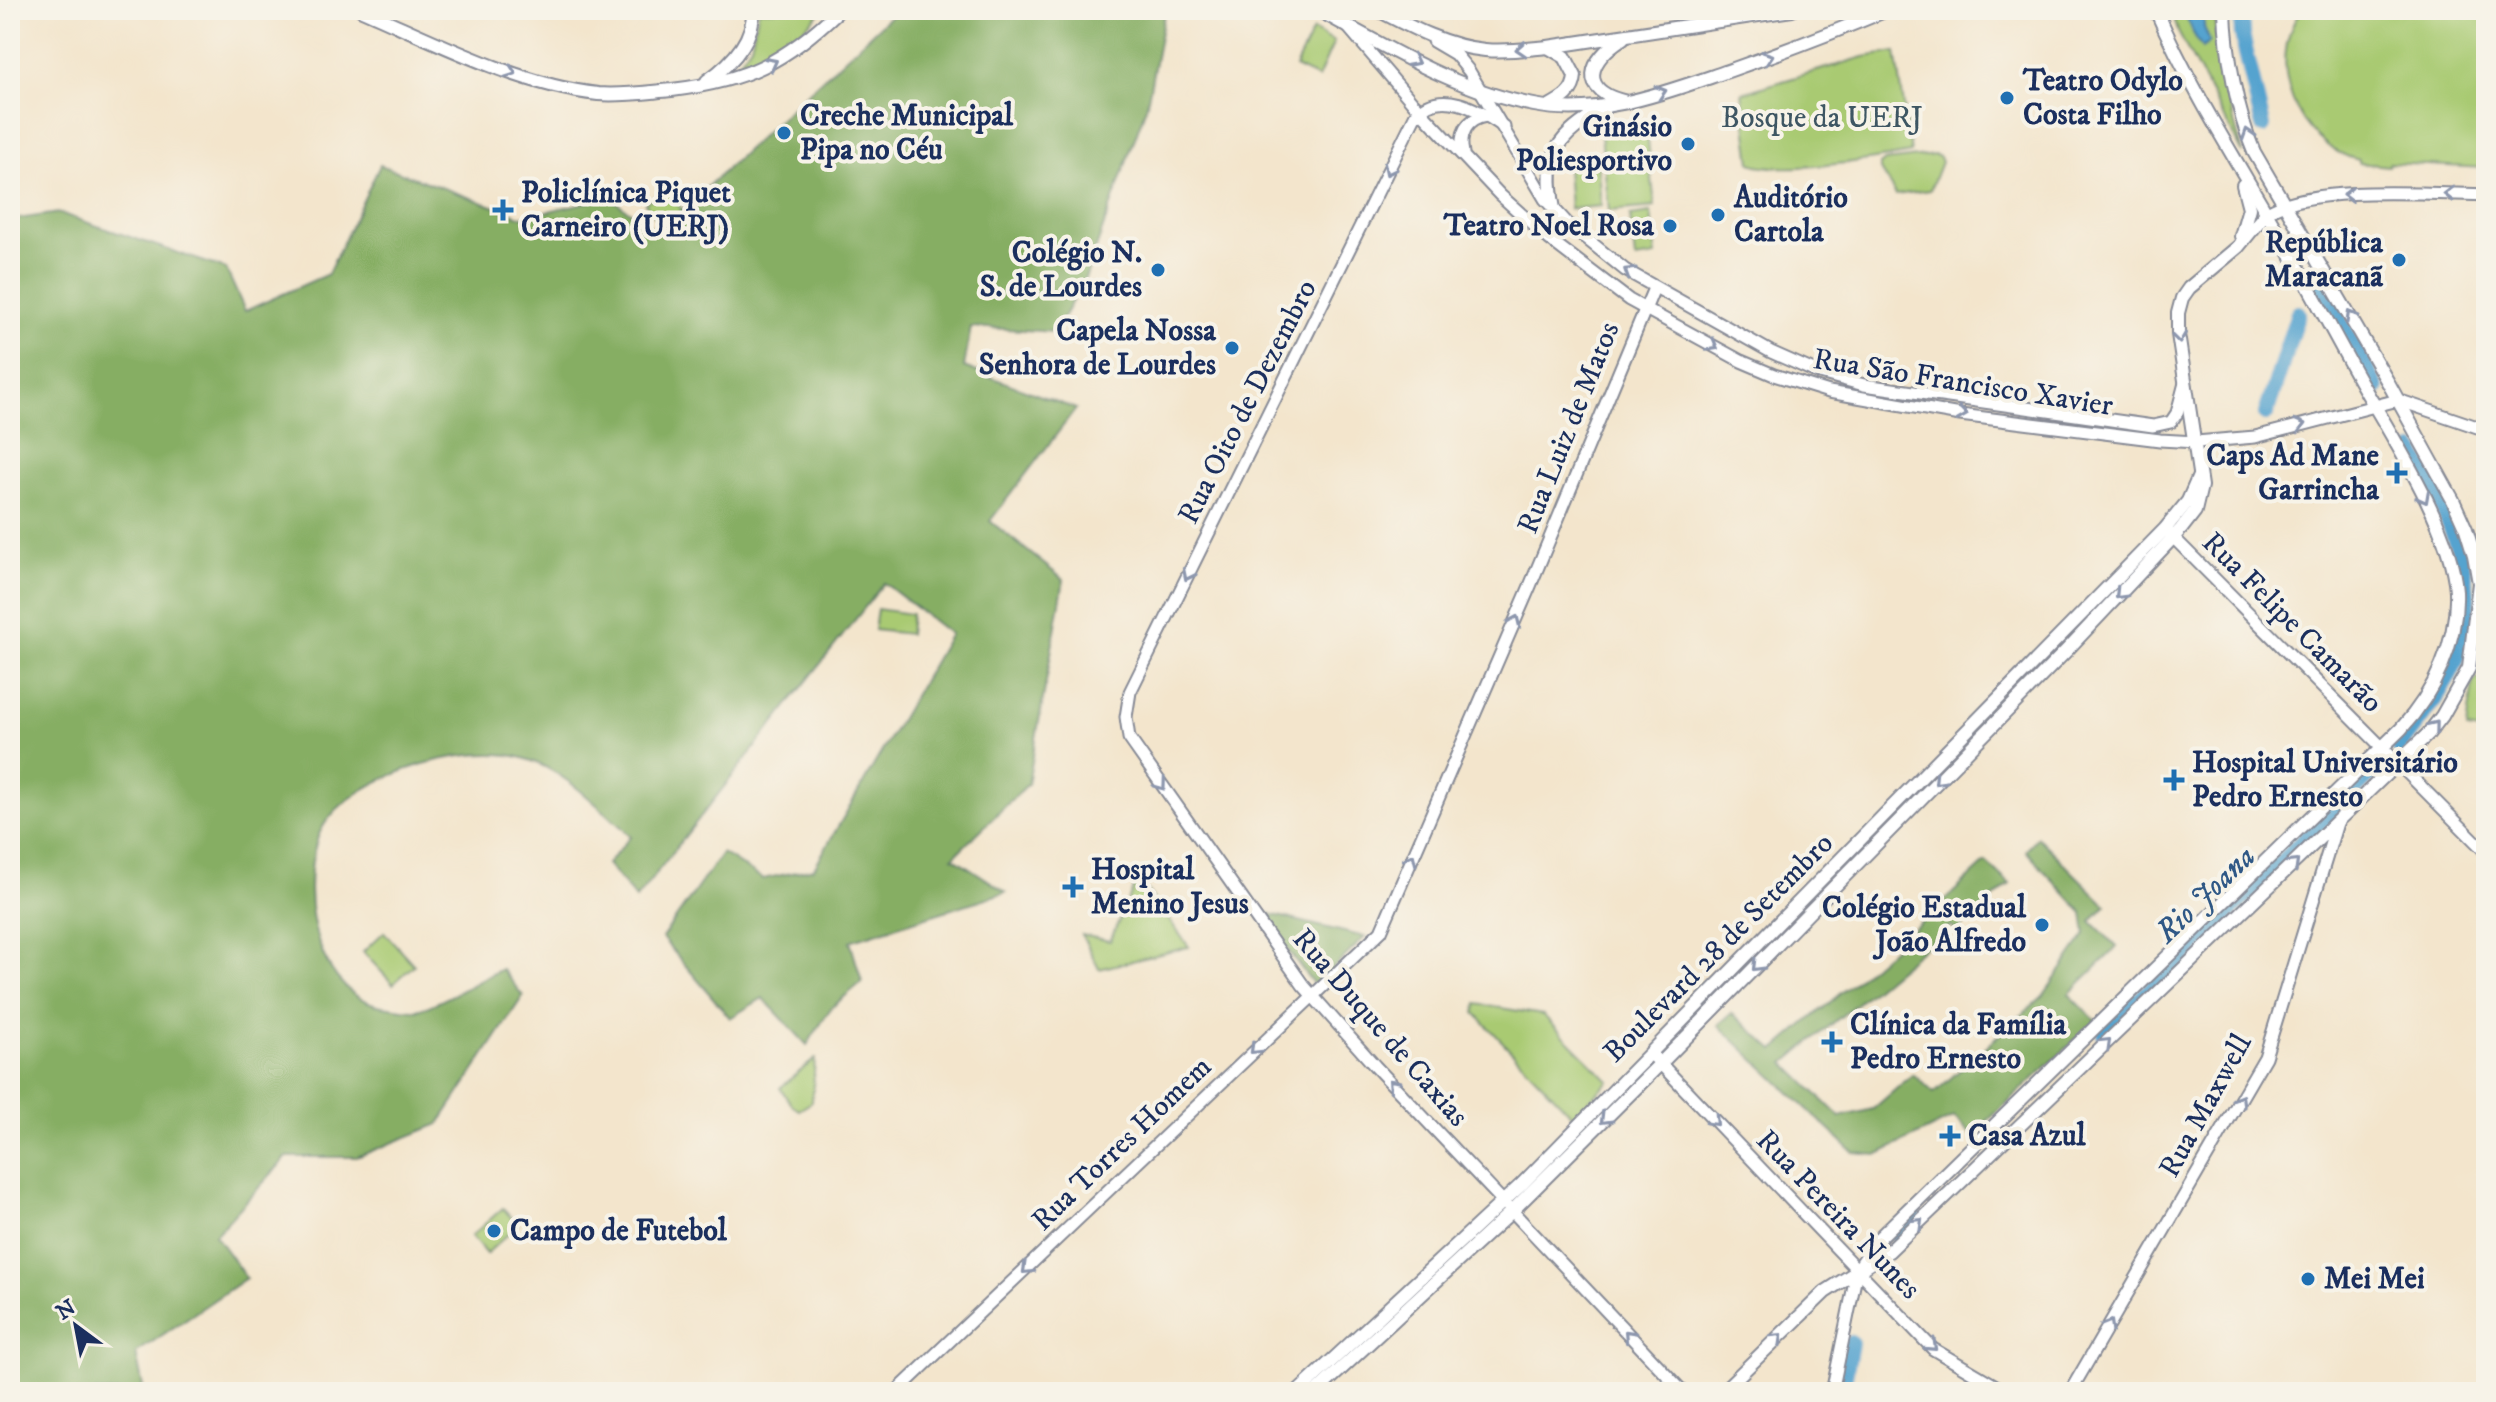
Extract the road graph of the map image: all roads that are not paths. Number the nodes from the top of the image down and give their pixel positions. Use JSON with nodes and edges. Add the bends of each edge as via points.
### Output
{"nodes":[{"id":1,"x":362,"y":10,"type":"edge"},
{"id":2,"x":753,"y":10,"type":"edge"},
{"id":3,"x":839,"y":10,"type":"edge"},
{"id":4,"x":1318,"y":10,"type":"edge"},
{"id":5,"x":1378,"y":10,"type":"edge"},
{"id":6,"x":1792,"y":10,"type":"edge"},
{"id":7,"x":1887,"y":10,"type":"edge"},
{"id":8,"x":2148,"y":10,"type":"edge"},
{"id":9,"x":2158,"y":10,"type":"edge"},
{"id":10,"x":2225,"y":10,"type":"edge"},
{"id":11,"x":1406,"y":24,"type":"junction"},
{"id":12,"x":1348,"y":26,"type":"junction"},
{"id":13,"x":2164,"y":29,"type":"junction"},
{"id":14,"x":1626,"y":36,"type":"junction"},
{"id":15,"x":1548,"y":47,"type":"junction"},
{"id":16,"x":698,"y":87,"type":"junction"},
{"id":17,"x":1483,"y":92,"type":"junction"},
{"id":18,"x":1629,"y":102,"type":"junction"},
{"id":19,"x":1608,"y":106,"type":"junction"},
{"id":20,"x":1546,"y":107,"type":"junction"},
{"id":21,"x":1420,"y":111,"type":"junction"},
{"id":22,"x":1486,"y":116,"type":"junction"},
{"id":23,"x":1504,"y":127,"type":"junction"},
{"id":24,"x":1464,"y":154,"type":"junction"},
{"id":25,"x":2245,"y":177,"type":"junction"},
{"id":26,"x":2486,"y":195,"type":"edge"},
{"id":27,"x":2285,"y":202,"type":"junction"},
{"id":28,"x":1554,"y":209,"type":"junction"},
{"id":29,"x":2266,"y":213,"type":"junction"},
{"id":30,"x":2238,"y":247,"type":"junction"},
{"id":31,"x":1654,"y":288,"type":"junction"},
{"id":32,"x":1644,"y":309,"type":"junction"},
{"id":33,"x":2186,"y":379,"type":"junction"},
{"id":34,"x":2398,"y":400,"type":"junction"},
{"id":35,"x":2374,"y":405,"type":"junction"},
{"id":36,"x":2486,"y":430,"type":"edge"},
{"id":37,"x":2196,"y":442,"type":"junction"},
{"id":38,"x":2170,"y":533,"type":"junction"},
{"id":39,"x":2486,"y":541,"type":"edge"},
{"id":40,"x":2479,"y":583,"type":"junction"},
{"id":41,"x":1126,"y":717,"type":"joint"},
{"id":42,"x":2381,"y":748,"type":"junction"},
{"id":43,"x":2398,"y":763,"type":"junction"},
{"id":44,"x":2337,"y":823,"type":"junction"},
{"id":45,"x":2486,"y":852,"type":"edge"},
{"id":46,"x":1381,"y":931,"type":"joint"},
{"id":47,"x":1311,"y":995,"type":"junction"},
{"id":48,"x":1650,"y":1053,"type":"junction"},
{"id":49,"x":1660,"y":1064,"type":"junction"},
{"id":50,"x":2052,"y":1069,"type":"junction"},
{"id":51,"x":2066,"y":1081,"type":"junction"},
{"id":52,"x":2031,"y":1088,"type":"junction"},
{"id":53,"x":2047,"y":1100,"type":"junction"},
{"id":54,"x":1507,"y":1207,"type":"junction"},
{"id":55,"x":1857,"y":1271,"type":"junction"},
{"id":56,"x":896,"y":1392,"type":"edge"},
{"id":57,"x":1298,"y":1392,"type":"edge"},
{"id":58,"x":1316,"y":1392,"type":"edge"},
{"id":59,"x":1683,"y":1392,"type":"edge"},
{"id":60,"x":1722,"y":1392,"type":"edge"},
{"id":61,"x":1832,"y":1392,"type":"edge"},
{"id":62,"x":2006,"y":1392,"type":"edge"},
{"id":63,"x":2070,"y":1392,"type":"edge"}],
"edges":[{"from":1,"to":16,"type":"main road","one_way":true,"via":[[517,75],[565,89],[635,94]]},
{"from":2,"to":16,"type":"main road","via":[[743,46]]},
{"from":16,"to":3,"type":"main road","one_way":true,"via":[[749,74],[780,59]]},
{"from":4,"to":12,"type":"main road","name":"Rua São Francisco Xavier"},
{"from":5,"to":11,"type":"main road","name":"Rua São Francisco Xavier"},
{"from":6,"to":14,"type":"main road"},
{"from":18,"to":7,"type":"main road","one_way":true},
{"from":8,"to":13,"type":"main road"},
{"from":9,"to":13,"type":"main road"},
{"from":27,"to":10,"type":"main road","one_way":true,"via":[[2248,139]]},
{"from":15,"to":11,"type":"main road","one_way":true,"via":[[1479,49]]},
{"from":11,"to":17,"type":"street","name":"Rua São Francisco Xavier","via":[[1455,54]]},
{"from":12,"to":17,"type":"main road","one_way":true},
{"from":12,"to":21,"type":"street","name":"Rua São Francisco Xavier"},
{"from":13,"to":25,"type":"main road"},
{"from":14,"to":15,"type":"main road"},
{"from":14,"to":18,"type":"main road","via":[[1597,59],[1593,75],[1607,95]]},
{"from":15,"to":20,"type":"main road","via":[[1565,57],[1575,76],[1566,96]]},
{"from":17,"to":20,"type":"main road"},
{"from":17,"to":23,"type":"street","name":"Rua São Francisco Xavier"},
{"from":18,"to":19,"type":"main road"},
{"from":19,"to":20,"type":"main road"},
{"from":19,"to":28,"type":"main road","via":[[1570,131],[1556,149],[1549,174]]},
{"from":21,"to":22,"type":"street","via":[[1439,100]]},
{"from":21,"to":24,"type":"street","name":"Rua São Francisco Xavier"},
{"from":21,"to":41,"type":"street","name":"Rua Oito de Dezembro","one_way":true,"via":[[1136,680]]},
{"from":22,"to":23,"type":"street"},
{"from":22,"to":24,"type":"street","via":[[1477,117],[1463,131]]},
{"from":23,"to":28,"type":"street","name":"Rua São Francisco Xavier"},
{"from":24,"to":32,"type":"street","name":"Rua São Francisco Xavier","via":[[1549,239]]},
{"from":25,"to":29,"type":"main road"},
{"from":25,"to":30,"type":"main road","via":[[2249,208]]},
{"from":26,"to":27,"type":"street","one_way":true,"via":[[2321,196]]},
{"from":27,"to":29,"type":"street"},
{"from":34,"to":27,"type":"main road","one_way":true},
{"from":31,"to":28,"type":"street","name":"Rua São Francisco Xavier","one_way":true,"via":[[1605,256]]},
{"from":29,"to":30,"type":"main road"},
{"from":29,"to":35,"type":"main road"},
{"from":30,"to":33,"type":"main road","one_way":true,"via":[[2182,298],[2178,334]]},
{"from":31,"to":32,"type":"street","name":"Rua Luiz de Matos"},
{"from":31,"to":33,"type":"street","name":"Rua São Francisco Xavier","via":[[1771,352],[1864,385],[2153,426],[2171,422]]},
{"from":32,"to":37,"type":"street","name":"Rua São Francisco Xavier","one_way":true,"via":[[1741,361],[1829,392],[1960,415]]},
{"from":46,"to":32,"type":"street","name":"Rua Luiz de Matos","one_way":true},
{"from":33,"to":37,"type":"main road"},
{"from":34,"to":35,"type":"street","name":"Rua São Francisco Xavier"},
{"from":34,"to":36,"type":"street"},
{"from":34,"to":40,"type":"main road","via":[[2453,500]]},
{"from":37,"to":35,"type":"street","name":"Rua São Francisco Xavier","one_way":true,"via":[[2255,437]]},
{"from":35,"to":42,"type":"main road","one_way":true,"via":[[2436,519],[2456,591],[2445,659],[2434,683],[2415,714]]},
{"from":37,"to":38,"type":"main road","via":[[2200,497],[2195,511]]},
{"from":38,"to":42,"type":"street","name":"Rua Felipe Camarão"},
{"from":38,"to":48,"type":"main road","name":"Boulevard 28 de Setembro"},
{"from":38,"to":49,"type":"main road","name":"Boulevard 28 de Setembro","one_way":true,"via":[[2066,651]]},
{"from":39,"to":40,"type":"street"},
{"from":43,"to":40,"type":"main road","one_way":true,"via":[[2442,716],[2469,668]]},
{"from":41,"to":47,"type":"street","name":"Rua Duque de Caxias","one_way":true,"via":[[1135,749]]},
{"from":42,"to":43,"type":"street","name":"Rua Felipe Camarão"},
{"from":42,"to":50,"type":"main road"},
{"from":43,"to":44,"type":"main road"},
{"from":43,"to":45,"type":"street","name":"Rua Felipe Camarão"},
{"from":51,"to":44,"type":"main road","one_way":true},
{"from":63,"to":44,"type":"street","name":"Rua Maxwell","one_way":true,"via":[[2265,1057]]},
{"from":46,"to":47,"type":"street","name":"Rua Torres Homem"},
{"from":54,"to":47,"type":"street","name":"Rua Duque de Caxias","one_way":true},
{"from":47,"to":56,"type":"street","name":"Rua Torres Homem","one_way":true},
{"from":48,"to":49,"type":"street","name":"Rua Pereira Nunes"},
{"from":48,"to":54,"type":"main road","name":"Boulevard 28 de Setembro"},
{"from":49,"to":54,"type":"main road","name":"Boulevard 28 de Setembro","one_way":true},
{"from":49,"to":55,"type":"street","name":"Rua Pereira Nunes","one_way":true},
{"from":50,"to":51,"type":"main road"},
{"from":50,"to":52,"type":"main road"},
{"from":51,"to":53,"type":"main road"},
{"from":52,"to":53,"type":"main road","via":[[2042,1090]]},
{"from":52,"to":55,"type":"main road","via":[[1878,1239]]},
{"from":55,"to":53,"type":"main road","one_way":true,"via":[[1889,1251]]},
{"from":54,"to":57,"type":"main road","name":"Boulevard 28 de Setembro"},
{"from":54,"to":58,"type":"main road","name":"Boulevard 28 de Setembro"},
{"from":59,"to":54,"type":"street","name":"Rua Duque de Caxias","one_way":true},
{"from":60,"to":55,"type":"main road","one_way":true,"via":[[1825,1292]]},
{"from":55,"to":61,"type":"street"},
{"from":55,"to":62,"type":"street","name":"Rua Pereira Nunes","one_way":true,"via":[[1933,1349]]}]}
